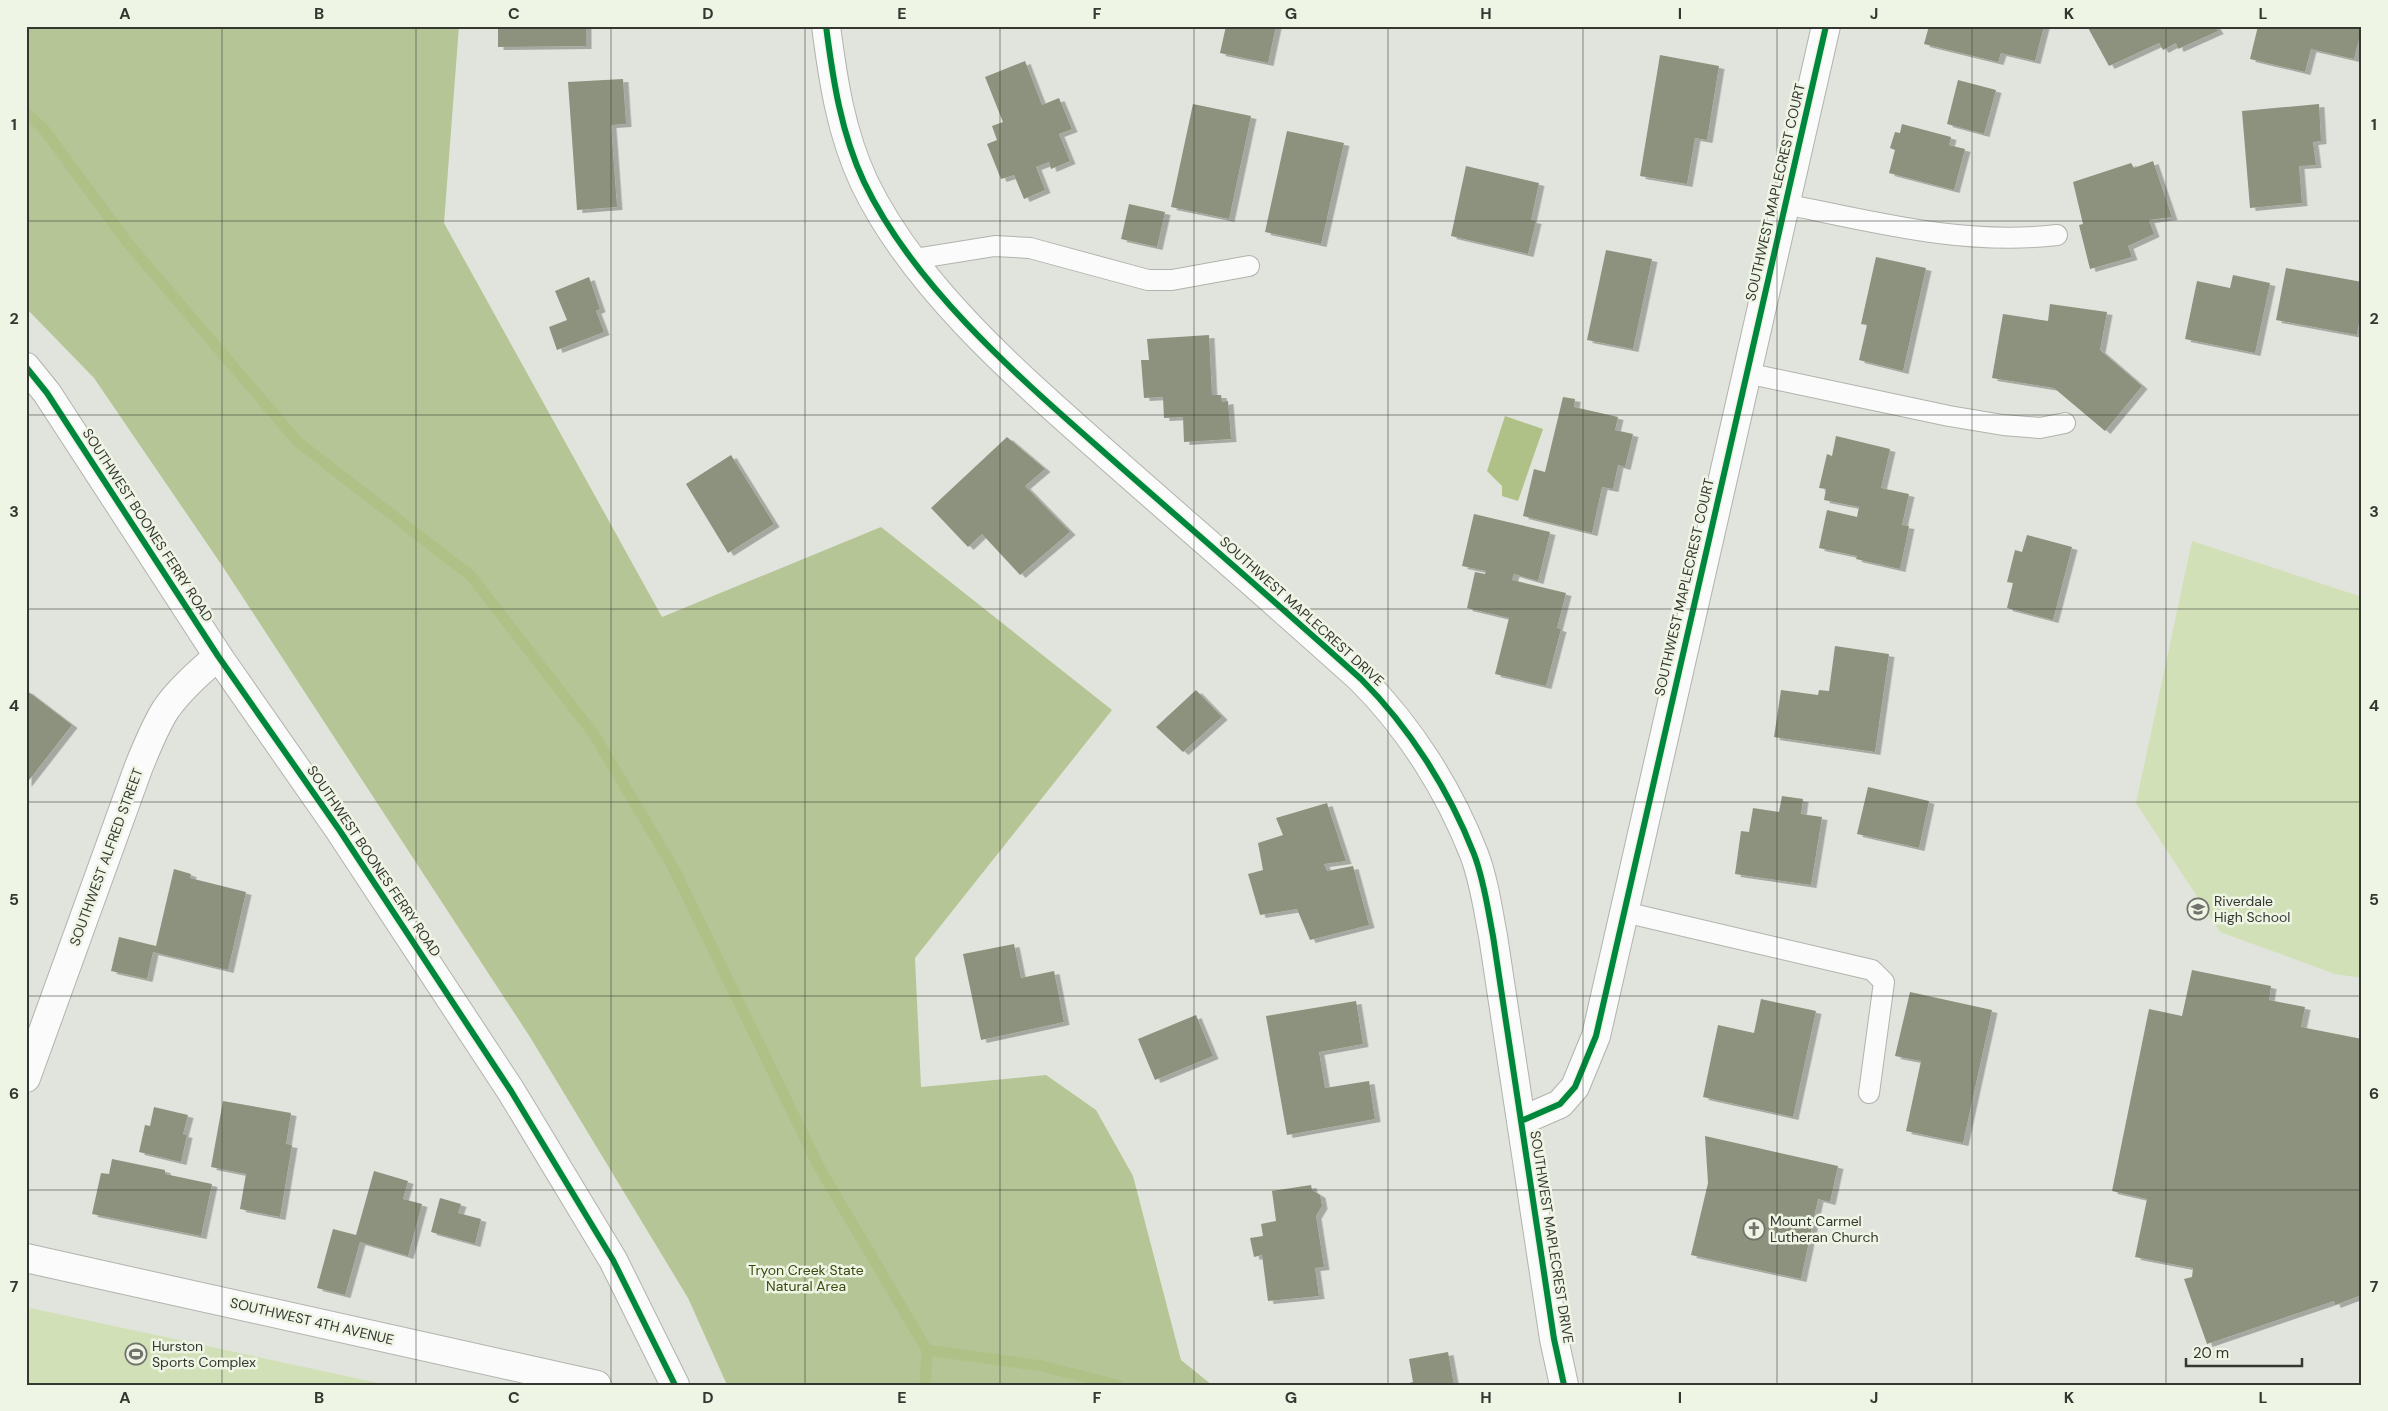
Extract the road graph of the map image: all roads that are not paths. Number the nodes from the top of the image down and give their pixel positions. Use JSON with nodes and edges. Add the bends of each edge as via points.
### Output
{"nodes":[{"id":1,"x":826,"y":26,"type":"edge"},
{"id":2,"x":1826,"y":26,"type":"edge"},
{"id":3,"x":1785,"y":204,"type":"junction"},
{"id":4,"x":2057,"y":235,"type":"dead end"},
{"id":5,"x":914,"y":259,"type":"junction"},
{"id":6,"x":1249,"y":266,"type":"dead end"},
{"id":7,"x":26,"y":367,"type":"edge"},
{"id":8,"x":1746,"y":373,"type":"junction"},
{"id":9,"x":2066,"y":423,"type":"dead end"},
{"id":10,"x":218,"y":656,"type":"junction"},
{"id":11,"x":1624,"y":912,"type":"junction"},
{"id":12,"x":26,"y":1078,"type":"edge"},
{"id":13,"x":1869,"y":1093,"type":"dead end"},
{"id":14,"x":1521,"y":1121,"type":"junction"},
{"id":15,"x":26,"y":1258,"type":"edge"},
{"id":16,"x":597,"y":1385,"type":"edge"},
{"id":17,"x":676,"y":1385,"type":"edge"},
{"id":18,"x":1564,"y":1385,"type":"edge"}],
"edges":[{"from":1,"to":5,"type":"street","name":"SOUTHWEST MAPLECREST DRIVE","via":[[839,108],[850,148],[865,184]]},
{"from":2,"to":3,"type":"street","name":"SOUTHWEST MAPLECREST COURT"},
{"from":3,"to":4,"type":"lane","via":[[1911,229],[1982,238]]},
{"from":3,"to":8,"type":"street","name":"SOUTHWEST MAPLECREST COURT"},
{"from":5,"to":6,"type":"lane","via":[[995,246],[1030,248],[1148,280],[1172,280]]},
{"from":5,"to":14,"type":"street","name":"SOUTHWEST MAPLECREST DRIVE","via":[[962,317],[1025,382],[1345,664],[1381,698],[1400,722],[1439,782],[1475,856],[1493,936]]},
{"from":7,"to":10,"type":"street","name":"SOUTHWEST BOONES FERRY ROAD","via":[[47,393]]},
{"from":8,"to":9,"type":"lane","via":[[2003,425],[2040,428]]},
{"from":8,"to":11,"type":"street","name":"SOUTHWEST MAPLECREST COURT"},
{"from":10,"to":12,"type":"street","name":"SOUTHWEST ALFRED STREET","via":[[166,710],[151,738]]},
{"from":10,"to":17,"type":"street","name":"SOUTHWEST BOONES FERRY ROAD","via":[[340,832],[511,1092],[613,1260]]},
{"from":11,"to":13,"type":"lane","via":[[1872,970],[1884,982]]},
{"from":11,"to":14,"type":"street","name":"SOUTHWEST MAPLECREST COURT","via":[[1596,1036],[1575,1088],[1560,1104]]},
{"from":14,"to":18,"type":"street","name":"SOUTHWEST MAPLECREST DRIVE"},
{"from":15,"to":16,"type":"street","name":"SOUTHWEST 4TH AVENUE"}]}
